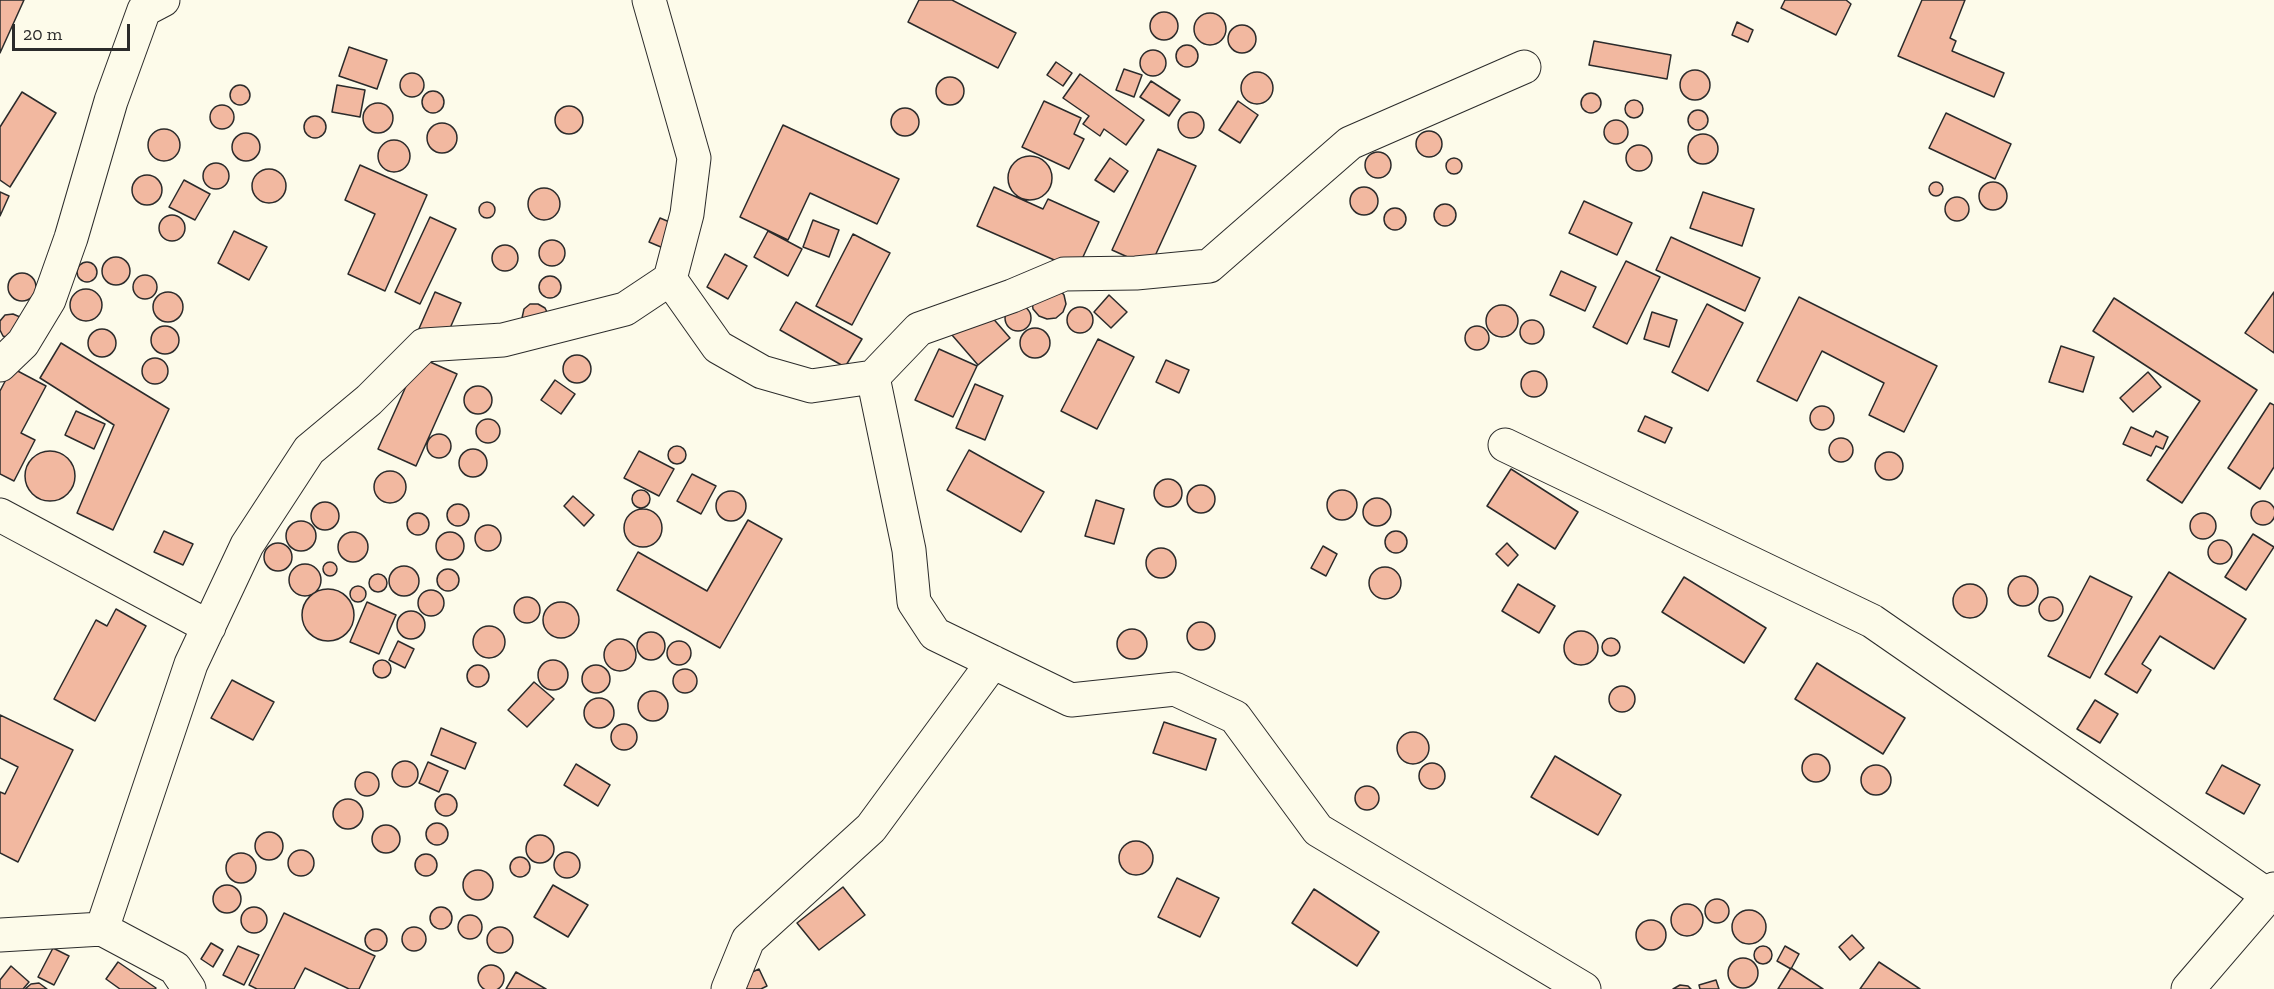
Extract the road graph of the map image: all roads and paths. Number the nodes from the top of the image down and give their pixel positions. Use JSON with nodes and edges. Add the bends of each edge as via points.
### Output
{"nodes":[{"id":1,"x":163,"y":0,"type":"edge"},
{"id":2,"x":650,"y":0,"type":"edge"},
{"id":3,"x":1524,"y":67,"type":"dead end"},
{"id":4,"x":670,"y":279,"type":"junction"},
{"id":5,"x":0,"y":365,"type":"edge"},
{"id":6,"x":873,"y":377,"type":"junction"},
{"id":7,"x":1505,"y":445,"type":"dead end"},
{"id":8,"x":0,"y":515,"type":"edge"},
{"id":9,"x":209,"y":627,"type":"junction"},
{"id":10,"x":993,"y":662,"type":"junction"},
{"id":11,"x":2272,"y":893,"type":"edge"},
{"id":12,"x":102,"y":929,"type":"junction"},
{"id":13,"x":0,"y":935,"type":"edge"},
{"id":14,"x":189,"y":989,"type":"edge"},
{"id":15,"x":728,"y":989,"type":"edge"},
{"id":16,"x":1584,"y":989,"type":"edge"},
{"id":17,"x":2188,"y":989,"type":"edge"}],
"edges":[{"from":1,"to":5,"type":"street","via":[[144,10],[111,101],[49,300],[23,343]]},
{"from":2,"to":4,"type":"street","via":[[694,158],[687,214]]},
{"from":3,"to":6,"type":"street","via":[[1350,143],[1209,266],[1064,274],[919,329]]},
{"from":4,"to":6,"type":"street","via":[[718,347],[762,372],[811,386]]},
{"from":4,"to":9,"type":"street","via":[[625,309],[503,340],[424,345],[309,450],[247,545]]},
{"from":6,"to":10,"type":"street","via":[[909,550],[914,602],[935,634]]},
{"from":7,"to":11,"type":"street","via":[[1872,621]]},
{"from":8,"to":9,"type":"street"},
{"from":9,"to":12,"type":"street","via":[[191,664]]},
{"from":10,"to":15,"type":"street","via":[[872,828],[748,940]]},
{"from":10,"to":16,"type":"street","via":[[1071,700],[1175,689],[1235,717],[1318,830]]},
{"from":11,"to":17,"type":"street"},
{"from":12,"to":13,"type":"street"},
{"from":12,"to":14,"type":"street","via":[[175,968]]}]}
